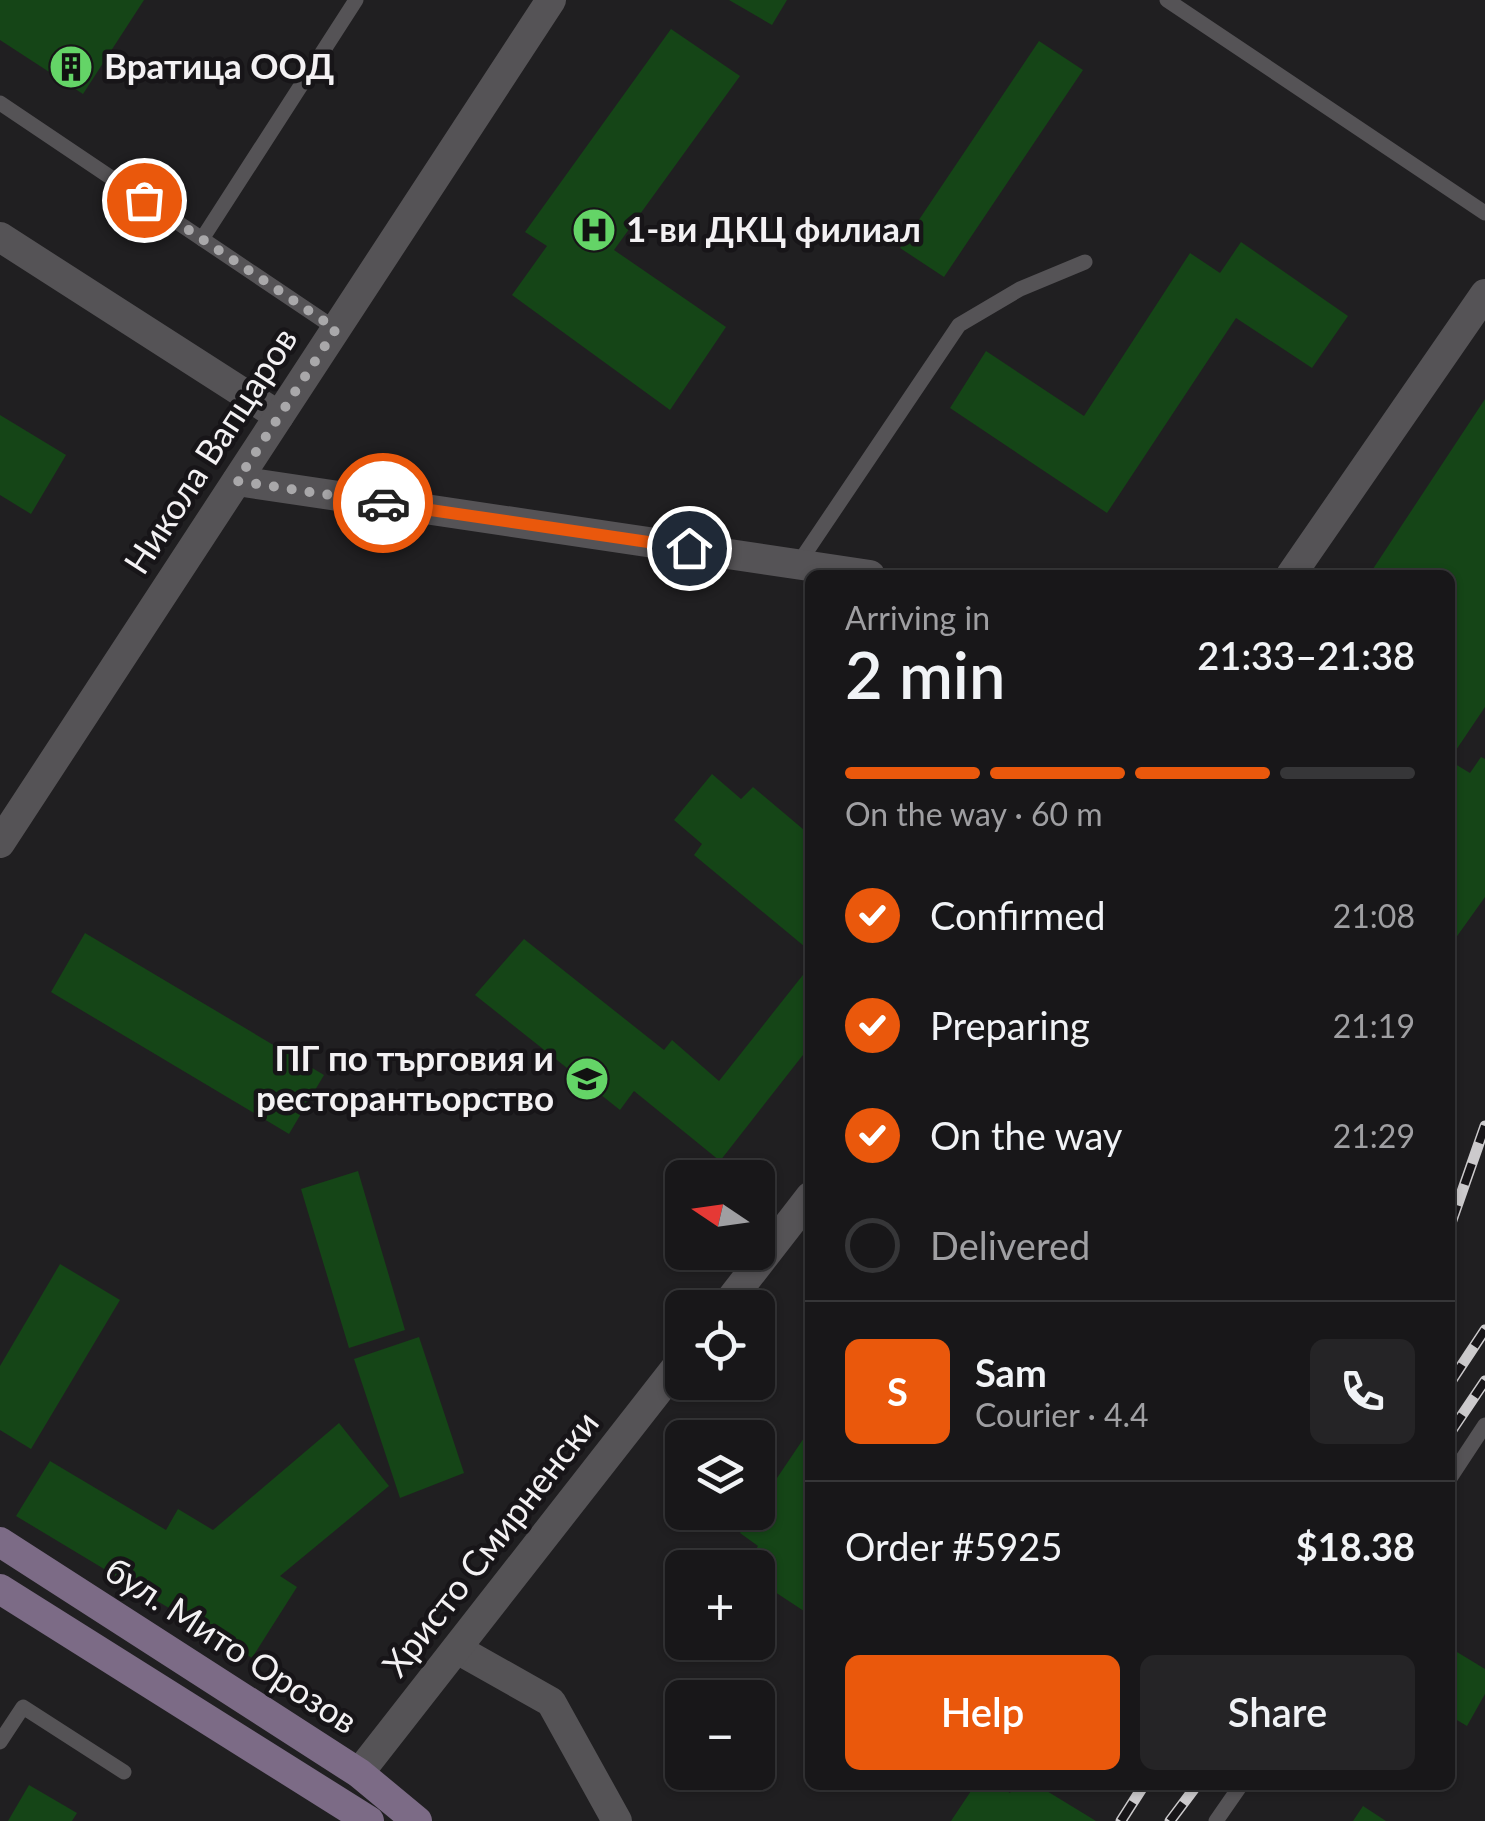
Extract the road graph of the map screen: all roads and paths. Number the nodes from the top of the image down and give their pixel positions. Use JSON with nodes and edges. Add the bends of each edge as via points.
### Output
{"nodes":[{"id":1,"x":356,"y":0,"type":"edge"},
{"id":2,"x":551,"y":0,"type":"edge"},
{"id":3,"x":1167,"y":0,"type":"edge"},
{"id":4,"x":0,"y":103,"type":"edge"},
{"id":5,"x":1485,"y":213,"type":"edge"},
{"id":6,"x":0,"y":237,"type":"edge"},
{"id":7,"x":202,"y":239,"type":"junction"},
{"id":8,"x":1085,"y":262,"type":"dead end"},
{"id":9,"x":1485,"y":294,"type":"edge"},
{"id":10,"x":336,"y":329,"type":"junction"},
{"id":11,"x":279,"y":416,"type":"junction"},
{"id":12,"x":237,"y":481,"type":"junction"},
{"id":13,"x":798,"y":564,"type":"junction"},
{"id":14,"x":837,"y":570,"type":"edge"},
{"id":15,"x":1294,"y":570,"type":"edge"},
{"id":16,"x":0,"y":843,"type":"edge"},
{"id":17,"x":805,"y":1203,"type":"edge"},
{"id":18,"x":738,"y":1290,"type":"edge"},
{"id":19,"x":665,"y":1382,"type":"edge"},
{"id":20,"x":1485,"y":1425,"type":"edge"},
{"id":21,"x":1455,"y":1470,"type":"edge"},
{"id":22,"x":0,"y":1542,"type":"edge"},
{"id":23,"x":0,"y":1589,"type":"edge"},
{"id":24,"x":457,"y":1649,"type":"junction"},
{"id":25,"x":0,"y":1742,"type":"edge"},
{"id":26,"x":124,"y":1772,"type":"dead end"},
{"id":27,"x":359,"y":1774,"type":"junction"},
{"id":28,"x":1238,"y":1790,"type":"edge"},
{"id":29,"x":369,"y":1821,"type":"edge"},
{"id":30,"x":417,"y":1821,"type":"edge"},
{"id":31,"x":617,"y":1821,"type":"edge"},
{"id":32,"x":1216,"y":1821,"type":"edge"}],
"edges":[{"from":1,"to":7,"type":"lane"},
{"from":2,"to":10,"type":"street","name":"Никола Вапцаров"},
{"from":3,"to":5,"type":"lane"},
{"from":4,"to":7,"type":"lane"},
{"from":6,"to":11,"type":"street"},
{"from":7,"to":10,"type":"lane"},
{"from":8,"to":13,"type":"lane","via":[[959,325]]},
{"from":9,"to":15,"type":"street"},
{"from":10,"to":11,"type":"street","name":"Никола Вапцаров"},
{"from":11,"to":12,"type":"street","name":"Никола Вапцаров"},
{"from":12,"to":13,"type":"street"},
{"from":12,"to":16,"type":"street","name":"Никола Вапцаров"},
{"from":13,"to":14,"type":"street"},
{"from":17,"to":18,"type":"street"},
{"from":19,"to":24,"type":"street","name":"Христо Смирненски"},
{"from":20,"to":21,"type":"lane"},
{"from":22,"to":27,"type":"main road","name":"бул. Мито Орозов"},
{"from":23,"to":29,"type":"main road","name":"бул. Мито Орозов"},
{"from":24,"to":27,"type":"street","name":"Христо Смирненски"},
{"from":24,"to":31,"type":"street","via":[[551,1702]]},
{"from":25,"to":26,"type":"lane","via":[[23,1706]]},
{"from":27,"to":30,"type":"main road","name":"бул. Мито Орозов"},
{"from":28,"to":32,"type":"lane"}]}
